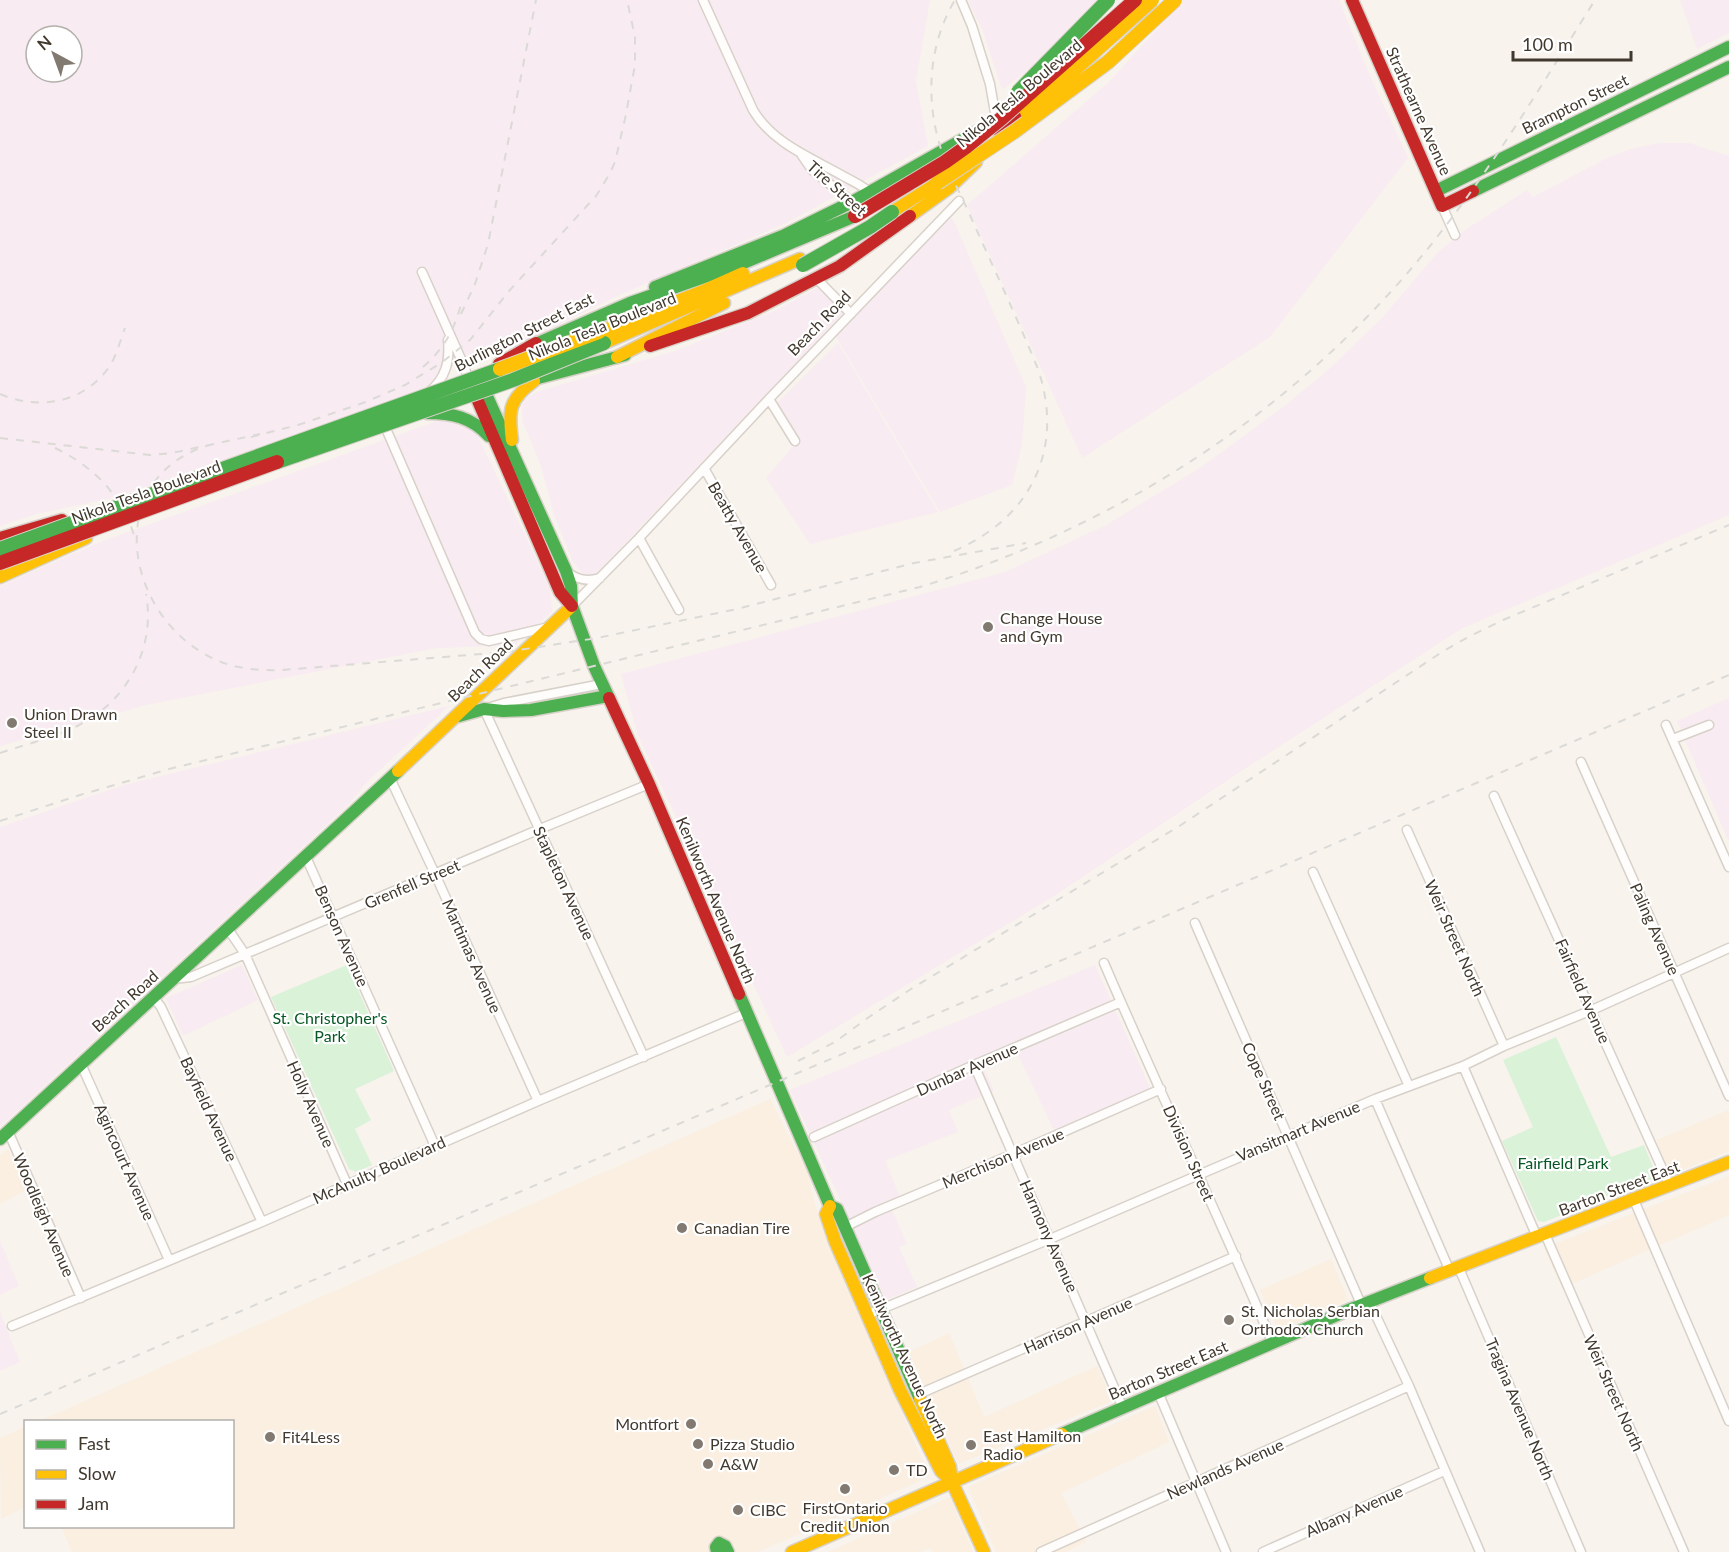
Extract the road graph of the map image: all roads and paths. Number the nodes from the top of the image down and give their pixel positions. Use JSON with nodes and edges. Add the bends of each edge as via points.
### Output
{"nodes":[{"id":1,"x":703,"y":0,"type":"edge"},
{"id":2,"x":961,"y":0,"type":"edge"},
{"id":3,"x":1108,"y":0,"type":"edge"},
{"id":4,"x":1136,"y":0,"type":"edge"},
{"id":5,"x":1142,"y":0,"type":"edge"},
{"id":6,"x":1152,"y":0,"type":"edge"},
{"id":7,"x":1174,"y":0,"type":"edge"},
{"id":8,"x":1352,"y":0,"type":"edge"},
{"id":9,"x":1728,"y":49,"type":"edge"},
{"id":10,"x":1729,"y":67,"type":"edge"},
{"id":11,"x":1037,"y":96,"type":"junction"},
{"id":12,"x":997,"y":120,"type":"junction"},
{"id":13,"x":1000,"y":136,"type":"junction"},
{"id":14,"x":801,"y":154,"type":"junction"},
{"id":15,"x":917,"y":179,"type":"junction"},
{"id":16,"x":938,"y":183,"type":"junction"},
{"id":17,"x":1436,"y":191,"type":"junction"},
{"id":18,"x":870,"y":192,"type":"junction"},
{"id":19,"x":959,"y":201,"type":"dead end"},
{"id":20,"x":852,"y":202,"type":"junction"},
{"id":21,"x":1442,"y":206,"type":"junction"},
{"id":22,"x":1455,"y":235,"type":"dead end"},
{"id":23,"x":883,"y":236,"type":"junction"},
{"id":24,"x":798,"y":254,"type":"junction"},
{"id":25,"x":422,"y":272,"type":"dead end"},
{"id":26,"x":818,"y":279,"type":"junction"},
{"id":27,"x":850,"y":314,"type":"junction"},
{"id":28,"x":447,"y":330,"type":"junction"},
{"id":29,"x":601,"y":338,"type":"junction"},
{"id":30,"x":529,"y":347,"type":"junction"},
{"id":31,"x":617,"y":357,"type":"junction"},
{"id":32,"x":469,"y":375,"type":"junction"},
{"id":33,"x":539,"y":378,"type":"junction"},
{"id":34,"x":480,"y":393,"type":"junction"},
{"id":35,"x":769,"y":399,"type":"junction"},
{"id":36,"x":418,"y":408,"type":"junction"},
{"id":37,"x":384,"y":424,"type":"junction"},
{"id":38,"x":795,"y":441,"type":"dead end"},
{"id":39,"x":496,"y":447,"type":"junction"},
{"id":40,"x":514,"y":453,"type":"junction"},
{"id":41,"x":704,"y":468,"type":"junction"},
{"id":42,"x":0,"y":538,"type":"edge"},
{"id":43,"x":639,"y":538,"type":"junction"},
{"id":44,"x":0,"y":549,"type":"edge"},
{"id":45,"x":0,"y":563,"type":"edge"},
{"id":46,"x":566,"y":571,"type":"junction"},
{"id":47,"x":0,"y":577,"type":"edge"},
{"id":48,"x":601,"y":578,"type":"junction"},
{"id":49,"x":771,"y":585,"type":"dead end"},
{"id":50,"x":572,"y":606,"type":"junction"},
{"id":51,"x":679,"y":610,"type":"dead end"},
{"id":52,"x":549,"y":627,"type":"junction"},
{"id":53,"x":605,"y":690,"type":"junction"},
{"id":54,"x":484,"y":709,"type":"junction"},
{"id":55,"x":455,"y":717,"type":"junction"},
{"id":56,"x":1709,"y":724,"type":"dead end"},
{"id":57,"x":1666,"y":725,"type":"dead end"},
{"id":58,"x":1673,"y":739,"type":"junction"},
{"id":59,"x":1581,"y":762,"type":"dead end"},
{"id":60,"x":390,"y":778,"type":"junction"},
{"id":61,"x":649,"y":784,"type":"junction"},
{"id":62,"x":1494,"y":796,"type":"dead end"},
{"id":63,"x":540,"y":829,"type":"junction"},
{"id":64,"x":1407,"y":830,"type":"dead end"},
{"id":65,"x":306,"y":857,"type":"junction"},
{"id":66,"x":1729,"y":867,"type":"edge"},
{"id":67,"x":1313,"y":872,"type":"dead end"},
{"id":68,"x":435,"y":874,"type":"junction"},
{"id":69,"x":334,"y":917,"type":"junction"},
{"id":70,"x":1195,"y":923,"type":"dead end"},
{"id":71,"x":228,"y":928,"type":"junction"},
{"id":72,"x":1729,"y":948,"type":"edge"},
{"id":73,"x":245,"y":954,"type":"junction"},
{"id":74,"x":1104,"y":963,"type":"dead end"},
{"id":75,"x":1674,"y":971,"type":"junction"},
{"id":76,"x":174,"y":979,"type":"junction"},
{"id":77,"x":154,"y":998,"type":"junction"},
{"id":78,"x":1121,"y":1002,"type":"junction"},
{"id":79,"x":1592,"y":1010,"type":"junction"},
{"id":80,"x":746,"y":1013,"type":"junction"},
{"id":81,"x":1504,"y":1046,"type":"junction"},
{"id":82,"x":644,"y":1057,"type":"junction"},
{"id":83,"x":81,"y":1064,"type":"junction"},
{"id":84,"x":974,"y":1065,"type":"junction"},
{"id":85,"x":1463,"y":1066,"type":"junction"},
{"id":86,"x":1409,"y":1086,"type":"junction"},
{"id":87,"x":1161,"y":1089,"type":"junction"},
{"id":88,"x":1729,"y":1096,"type":"edge"},
{"id":89,"x":1375,"y":1099,"type":"junction"},
{"id":90,"x":538,"y":1101,"type":"junction"},
{"id":91,"x":4,"y":1135,"type":"edge"},
{"id":92,"x":1287,"y":1135,"type":"junction"},
{"id":93,"x":814,"y":1137,"type":"dead end"},
{"id":94,"x":435,"y":1146,"type":"junction"},
{"id":95,"x":1013,"y":1154,"type":"junction"},
{"id":96,"x":1729,"y":1162,"type":"edge"},
{"id":97,"x":1197,"y":1174,"type":"junction"},
{"id":98,"x":347,"y":1184,"type":"junction"},
{"id":99,"x":1670,"y":1186,"type":"junction"},
{"id":100,"x":1634,"y":1200,"type":"junction"},
{"id":101,"x":830,"y":1206,"type":"junction"},
{"id":102,"x":262,"y":1222,"type":"junction"},
{"id":103,"x":845,"y":1227,"type":"junction"},
{"id":104,"x":1541,"y":1235,"type":"junction"},
{"id":105,"x":1050,"y":1239,"type":"junction"},
{"id":106,"x":1236,"y":1256,"type":"junction"},
{"id":107,"x":169,"y":1260,"type":"junction"},
{"id":108,"x":1453,"y":1268,"type":"junction"},
{"id":109,"x":81,"y":1298,"type":"junction"},
{"id":110,"x":1365,"y":1303,"type":"junction"},
{"id":111,"x":881,"y":1310,"type":"junction"},
{"id":112,"x":867,"y":1315,"type":"junction"},
{"id":113,"x":1086,"y":1322,"type":"junction"},
{"id":114,"x":12,"y":1326,"type":"dead end"},
{"id":115,"x":1273,"y":1344,"type":"junction"},
{"id":116,"x":1408,"y":1386,"type":"junction"},
{"id":117,"x":1158,"y":1392,"type":"junction"},
{"id":118,"x":920,"y":1394,"type":"junction"},
{"id":119,"x":1123,"y":1408,"type":"junction"},
{"id":120,"x":1729,"y":1421,"type":"edge"},
{"id":121,"x":1444,"y":1471,"type":"junction"},
{"id":122,"x":952,"y":1482,"type":"junction"},
{"id":123,"x":1196,"y":1482,"type":"junction"},
{"id":124,"x":717,"y":1552,"type":"edge"},
{"id":125,"x":728,"y":1552,"type":"edge"},
{"id":126,"x":792,"y":1552,"type":"edge"},
{"id":127,"x":984,"y":1552,"type":"edge"},
{"id":128,"x":1041,"y":1552,"type":"edge"},
{"id":129,"x":1226,"y":1552,"type":"edge"},
{"id":130,"x":1263,"y":1552,"type":"edge"},
{"id":131,"x":1480,"y":1552,"type":"edge"},
{"id":132,"x":1581,"y":1552,"type":"edge"},
{"id":133,"x":1683,"y":1552,"type":"edge"}],
"edges":[{"from":1,"to":14,"type":"street","name":"Tire Street","via":[[759,121]]},
{"from":2,"to":12,"type":"street","via":[[990,84]]},
{"from":3,"to":15,"type":"main road","bridge":true,"via":[[967,141]]},
{"from":4,"to":15,"type":"main road","name":"Nikola Tesla Boulevard","bridge":true,"via":[[993,125]]},
{"from":5,"to":11,"type":"main road","name":"Burlington Street East"},
{"from":6,"to":16,"type":"main road","name":"Nikola Tesla Boulevard","bridge":true,"via":[[1012,125]]},
{"from":7,"to":16,"type":"main road","bridge":true,"via":[[1108,62]]},
{"from":8,"to":17,"type":"main road","name":"Strathearne Avenue"},
{"from":9,"to":17,"type":"main road","name":"Brampton Street"},
{"from":10,"to":21,"type":"main road","name":"Brampton Street"},
{"from":11,"to":12,"type":"main road","name":"Burlington Street East"},
{"from":11,"to":13,"type":"main road","name":"Burlington Street East"},
{"from":12,"to":13,"type":"street"},
{"from":12,"to":18,"type":"main road","name":"Burlington Street East"},
{"from":13,"to":23,"type":"main road","name":"Burlington Street East","via":[[955,183]]},
{"from":14,"to":18,"type":"street","name":"Tire Street"},
{"from":14,"to":20,"type":"street","name":"Tire Street","via":[[812,170]]},
{"from":15,"to":24,"type":"main road","name":"Nikola Tesla Boulevard","bridge":true},
{"from":16,"to":24,"type":"main road","name":"Nikola Tesla Boulevard","bridge":true,"via":[[870,227]]},
{"from":17,"to":21,"type":"main road","name":"Strathearne Avenue"},
{"from":18,"to":20,"type":"main road","name":"Burlington Street East"},
{"from":18,"to":23,"type":"street","name":"Tire Street","via":[[881,212]]},
{"from":19,"to":27,"type":"street","name":"Beach Road"},
{"from":20,"to":23,"type":"street","name":"Tire Street"},
{"from":20,"to":30,"type":"main road","name":"Burlington Street East","via":[[785,235],[637,294]]},
{"from":21,"to":22,"type":"street","name":"Strathearne Avenue"},
{"from":23,"to":26,"type":"main road","name":"Burlington Street East"},
{"from":24,"to":29,"type":"main road","name":"Nikola Tesla Boulevard","via":[[705,290]]},
{"from":24,"to":30,"type":"main road","via":[[741,264],[630,303]]},
{"from":24,"to":31,"type":"main road"},
{"from":25,"to":28,"type":"street","name":"Kenilworth Avenue North"},
{"from":26,"to":27,"type":"street"},
{"from":26,"to":31,"type":"main road","name":"Burlington Street East","via":[[748,313]]},
{"from":27,"to":35,"type":"street","name":"Beach Road"},
{"from":28,"to":32,"type":"street","name":"Kenilworth Avenue North"},
{"from":28,"to":36,"type":"street","via":[[449,359],[445,372]]},
{"from":29,"to":44,"type":"main road","name":"Nikola Tesla Boulevard","bridge":true},
{"from":29,"to":45,"type":"main road","name":"Nikola Tesla Boulevard","bridge":true,"via":[[513,380]]},
{"from":30,"to":32,"type":"main road","name":"Burlington Street East"},
{"from":31,"to":33,"type":"main road","name":"Burlington Street East"},
{"from":32,"to":34,"type":"main road","name":"Kenilworth Avenue North"},
{"from":32,"to":36,"type":"main road","name":"Burlington Street East"},
{"from":33,"to":34,"type":"main road","name":"Burlington Street East"},
{"from":33,"to":40,"type":"main road","via":[[519,391],[510,406]]},
{"from":34,"to":36,"type":"main road","name":"Burlington Street East"},
{"from":34,"to":39,"type":"main road","name":"Kenilworth Avenue North"},
{"from":34,"to":40,"type":"main road","name":"Kenilworth Avenue North"},
{"from":35,"to":38,"type":"street"},
{"from":35,"to":41,"type":"street","name":"Beach Road"},
{"from":36,"to":37,"type":"main road","name":"Burlington Street East"},
{"from":36,"to":39,"type":"main road","via":[[465,417],[485,430]]},
{"from":36,"to":42,"type":"main road","name":"Burlington Street East"},
{"from":37,"to":47,"type":"main road","name":"Burlington Street East","via":[[128,517]]},
{"from":37,"to":52,"type":"street","via":[[475,633],[489,641]]},
{"from":39,"to":50,"type":"main road","name":"Kenilworth Avenue North","via":[[560,592]]},
{"from":40,"to":46,"type":"main road","name":"Kenilworth Avenue North"},
{"from":41,"to":43,"type":"street","name":"Beach Road"},
{"from":41,"to":49,"type":"street","name":"Beatty Avenue"},
{"from":43,"to":48,"type":"street","name":"Beach Road"},
{"from":43,"to":51,"type":"street"},
{"from":46,"to":48,"type":"street","via":[[582,580]]},
{"from":46,"to":50,"type":"main road","name":"Kenilworth Avenue North"},
{"from":48,"to":50,"type":"street","name":"Beach Road"},
{"from":50,"to":52,"type":"main road","name":"Beach Road"},
{"from":50,"to":53,"type":"main road","name":"Kenilworth Avenue North"},
{"from":52,"to":55,"type":"main road","name":"Beach Road"},
{"from":53,"to":54,"type":"main road","via":[[531,710]]},
{"from":53,"to":61,"type":"main road","name":"Kenilworth Avenue North"},
{"from":54,"to":55,"type":"main road"},
{"from":54,"to":63,"type":"street","name":"Stapleton Avenue"},
{"from":55,"to":60,"type":"main road","name":"Beach Road"},
{"from":56,"to":58,"type":"street"},
{"from":57,"to":58,"type":"street"},
{"from":58,"to":66,"type":"street"},
{"from":59,"to":75,"type":"street","name":"Paling Avenue"},
{"from":60,"to":65,"type":"main road","name":"Beach Road"},
{"from":60,"to":68,"type":"street","name":"Martimas Avenue"},
{"from":61,"to":63,"type":"street","name":"Grenfell Street"},
{"from":61,"to":80,"type":"main road","name":"Kenilworth Avenue North"},
{"from":62,"to":79,"type":"street","name":"Fairfield Avenue"},
{"from":63,"to":68,"type":"street","name":"Grenfell Street"},
{"from":63,"to":82,"type":"street","name":"Stapleton Avenue"},
{"from":64,"to":81,"type":"street","name":"Weir Street North"},
{"from":65,"to":69,"type":"street","name":"Benson Avenue"},
{"from":65,"to":71,"type":"main road","name":"Beach Road"},
{"from":67,"to":86,"type":"street"},
{"from":68,"to":69,"type":"street","name":"Grenfell Street"},
{"from":68,"to":90,"type":"street","name":"Martimas Avenue"},
{"from":69,"to":73,"type":"street","name":"Grenfell Street"},
{"from":69,"to":94,"type":"street","name":"Benson Avenue"},
{"from":70,"to":92,"type":"street","name":"Cope Street"},
{"from":71,"to":73,"type":"street","name":"Holly Avenue"},
{"from":71,"to":76,"type":"main road","name":"Beach Road"},
{"from":72,"to":75,"type":"street","name":"Vansitmart Avenue"},
{"from":73,"to":76,"type":"street","name":"Grenfell Street","via":[[191,977]]},
{"from":73,"to":98,"type":"street","name":"Holly Avenue"},
{"from":74,"to":78,"type":"street","name":"Division Street"},
{"from":75,"to":79,"type":"street","name":"Vansitmart Avenue"},
{"from":75,"to":88,"type":"street","name":"Paling Avenue"},
{"from":76,"to":77,"type":"main road","name":"Beach Road"},
{"from":77,"to":83,"type":"main road","name":"Beach Road"},
{"from":77,"to":102,"type":"street","name":"Bayfield Avenue"},
{"from":78,"to":84,"type":"street","name":"Dunbar Avenue"},
{"from":78,"to":87,"type":"street","name":"Division Street"},
{"from":79,"to":81,"type":"street","name":"Vansitmart Avenue"},
{"from":79,"to":99,"type":"street","name":"Fairfield Avenue"},
{"from":80,"to":82,"type":"street","name":"McAnulty Boulevard"},
{"from":80,"to":101,"type":"main road","name":"Kenilworth Avenue North"},
{"from":81,"to":85,"type":"street","name":"Vansitmart Avenue"},
{"from":82,"to":90,"type":"street","name":"McAnulty Boulevard"},
{"from":83,"to":91,"type":"main road","name":"Beach Road"},
{"from":83,"to":107,"type":"street","name":"Agincourt Avenue"},
{"from":84,"to":93,"type":"street","name":"Dunbar Avenue"},
{"from":84,"to":95,"type":"street","name":"Harmony Avenue"},
{"from":85,"to":86,"type":"street","name":"Vansitmart Avenue"},
{"from":85,"to":104,"type":"street","name":"Weir Street North"},
{"from":86,"to":89,"type":"street","name":"Vansitmart Avenue"},
{"from":87,"to":95,"type":"street","name":"Merchison Avenue"},
{"from":87,"to":97,"type":"street","name":"Division Street"},
{"from":89,"to":92,"type":"street","name":"Vansitmart Avenue"},
{"from":89,"to":108,"type":"street","name":"Tragina Avenue North"},
{"from":90,"to":94,"type":"street","name":"McAnulty Boulevard"},
{"from":91,"to":109,"type":"street","name":"Woodleigh Avenue"},
{"from":92,"to":97,"type":"street","name":"Vansitmart Avenue"},
{"from":92,"to":110,"type":"street","name":"Cope Street"},
{"from":94,"to":98,"type":"street","name":"McAnulty Boulevard"},
{"from":95,"to":103,"type":"street","name":"Merchison Avenue"},
{"from":95,"to":105,"type":"street","name":"Harmony Avenue"},
{"from":96,"to":99,"type":"main road","name":"Barton Street East"},
{"from":97,"to":105,"type":"street","name":"Vansitmart Avenue"},
{"from":97,"to":106,"type":"street","name":"Division Street"},
{"from":98,"to":102,"type":"street","name":"McAnulty Boulevard"},
{"from":99,"to":100,"type":"main road","name":"Barton Street East"},
{"from":100,"to":104,"type":"main road","name":"Barton Street East"},
{"from":100,"to":120,"type":"street"},
{"from":101,"to":103,"type":"main road","name":"Kenilworth Avenue North","via":[[837,1209]]},
{"from":101,"to":112,"type":"main road","name":"Kenilworth Avenue North","via":[[826,1214]]},
{"from":102,"to":107,"type":"street","name":"McAnulty Boulevard"},
{"from":103,"to":111,"type":"main road","name":"Kenilworth Avenue North"},
{"from":104,"to":108,"type":"main road","name":"Barton Street East"},
{"from":104,"to":133,"type":"street","name":"Weir Street North"},
{"from":105,"to":111,"type":"street","name":"Vansitmart Avenue"},
{"from":105,"to":113,"type":"street","name":"Harmony Avenue"},
{"from":106,"to":113,"type":"street","name":"Harrison Avenue"},
{"from":106,"to":115,"type":"street","name":"Division Street"},
{"from":107,"to":109,"type":"street","name":"McAnulty Boulevard"},
{"from":108,"to":110,"type":"main road","name":"Barton Street East"},
{"from":108,"to":132,"type":"street","name":"Tragina Avenue North"},
{"from":109,"to":114,"type":"street","name":"McAnulty Boulevard"},
{"from":110,"to":115,"type":"main road","name":"Barton Street East"},
{"from":110,"to":116,"type":"street","name":"Cope Street"},
{"from":111,"to":112,"type":"street","name":"Vansitmart Avenue"},
{"from":111,"to":118,"type":"main road","name":"Kenilworth Avenue North"},
{"from":112,"to":122,"type":"main road","name":"Kenilworth Avenue North","via":[[941,1471]]},
{"from":113,"to":118,"type":"street","name":"Harrison Avenue"},
{"from":113,"to":119,"type":"street","name":"Harmony Avenue"},
{"from":115,"to":117,"type":"main road","name":"Barton Street East"},
{"from":116,"to":121,"type":"street","name":"Cope Street"},
{"from":116,"to":123,"type":"street","name":"Newlands Avenue"},
{"from":117,"to":119,"type":"main road","name":"Barton Street East"},
{"from":117,"to":123,"type":"street"},
{"from":118,"to":122,"type":"main road","name":"Kenilworth Avenue North","via":[[950,1467]]},
{"from":119,"to":122,"type":"main road","name":"Barton Street East"},
{"from":121,"to":130,"type":"street","name":"Albany Avenue"},
{"from":121,"to":131,"type":"street","name":"Cope Street"},
{"from":122,"to":126,"type":"main road","name":"Barton Street East"},
{"from":122,"to":127,"type":"main road","name":"Kenilworth Avenue North"},
{"from":123,"to":128,"type":"street","name":"Newlands Avenue"},
{"from":123,"to":129,"type":"street"},
{"from":124,"to":125,"type":"main road","via":[[719,1543]]}]}
